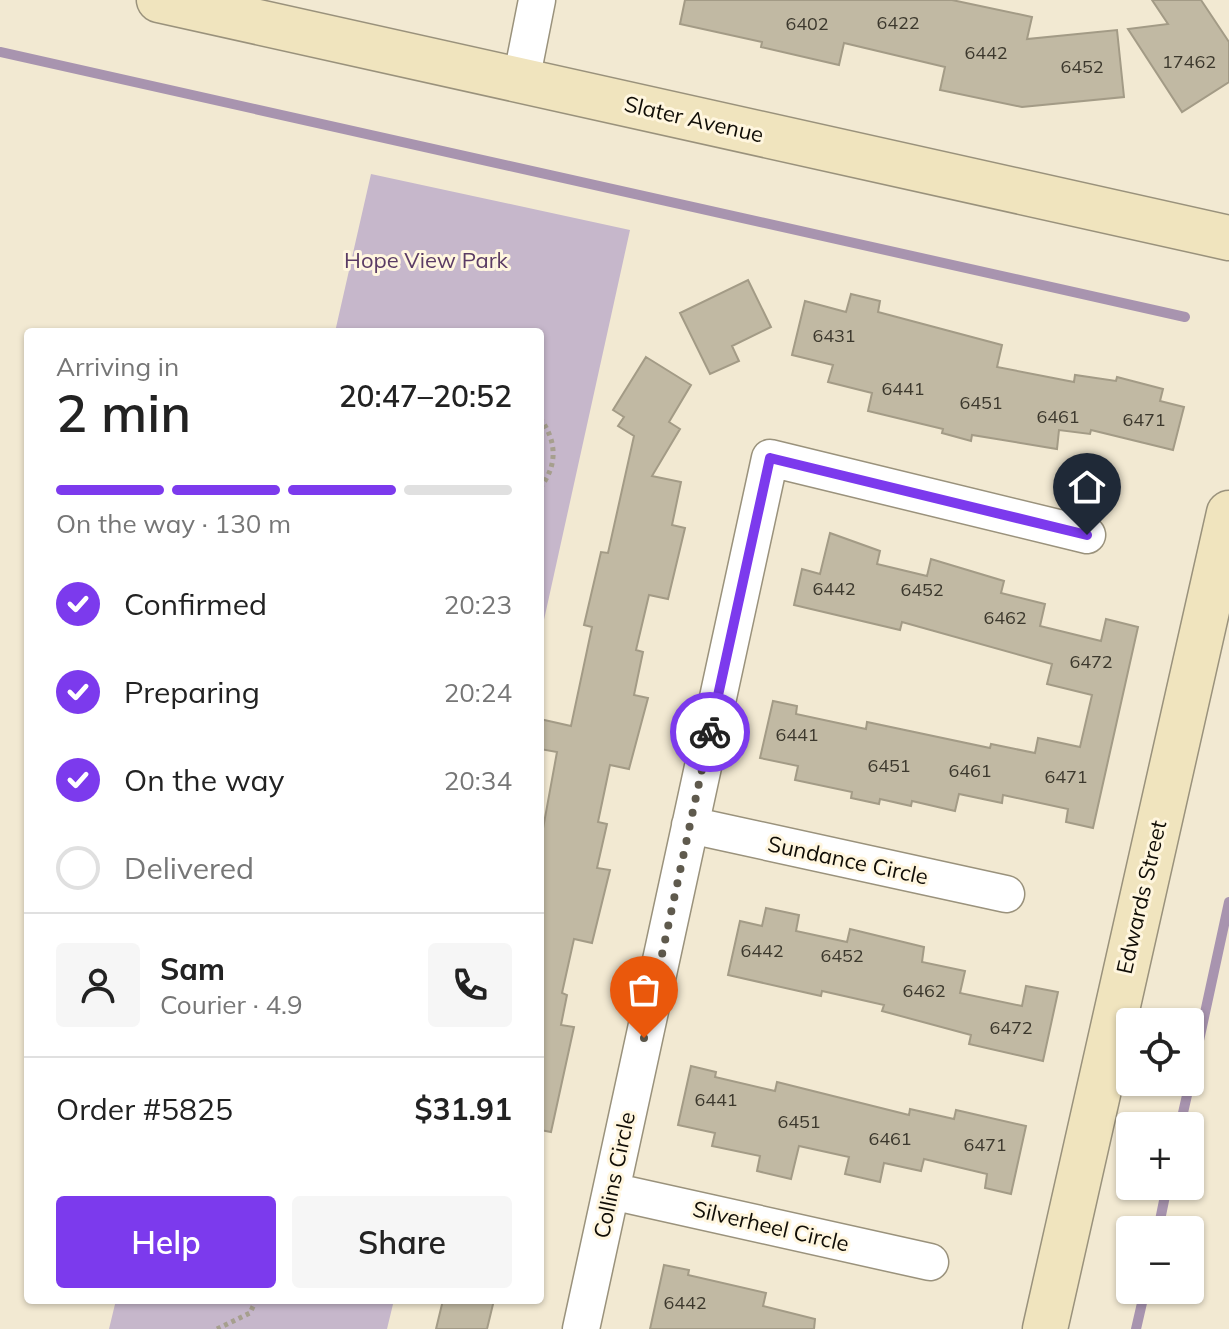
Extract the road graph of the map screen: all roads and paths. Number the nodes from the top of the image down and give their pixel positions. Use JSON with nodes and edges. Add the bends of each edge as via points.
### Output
{"nodes":[{"id":1,"x":159,"y":0,"type":"edge"},
{"id":2,"x":537,"y":0,"type":"edge"},
{"id":3,"x":521,"y":81,"type":"junction"},
{"id":4,"x":1229,"y":238,"type":"edge"},
{"id":5,"x":544,"y":426,"type":"edge"},
{"id":6,"x":544,"y":481,"type":"edge"},
{"id":7,"x":1229,"y":513,"type":"edge"},
{"id":8,"x":1087,"y":535,"type":"dead end"},
{"id":9,"x":690,"y":825,"type":"junction"},
{"id":10,"x":1006,"y":894,"type":"dead end"},
{"id":11,"x":611,"y":1191,"type":"junction"},
{"id":12,"x":930,"y":1262,"type":"dead end"},
{"id":13,"x":254,"y":1304,"type":"edge"},
{"id":14,"x":217,"y":1329,"type":"edge"},
{"id":15,"x":581,"y":1329,"type":"edge"},
{"id":16,"x":1045,"y":1329,"type":"edge"}],
"edges":[{"from":1,"to":3,"type":"street","name":"Slater Avenue"},
{"from":2,"to":3,"type":"street"},
{"from":3,"to":4,"type":"street","name":"Slater Avenue"},
{"from":5,"to":6,"type":"path","via":[[555,462]]},
{"from":7,"to":16,"type":"street","name":"Edwards Street"},
{"from":8,"to":9,"type":"street","name":"Collins Circle","via":[[770,458]]},
{"from":9,"to":10,"type":"street","name":"Sundance Circle"},
{"from":9,"to":11,"type":"street","name":"Collins Circle"},
{"from":11,"to":12,"type":"street","name":"Silverheel Circle"},
{"from":11,"to":15,"type":"street","name":"Collins Circle"},
{"from":13,"to":14,"type":"path","via":[[250,1313]]}]}
